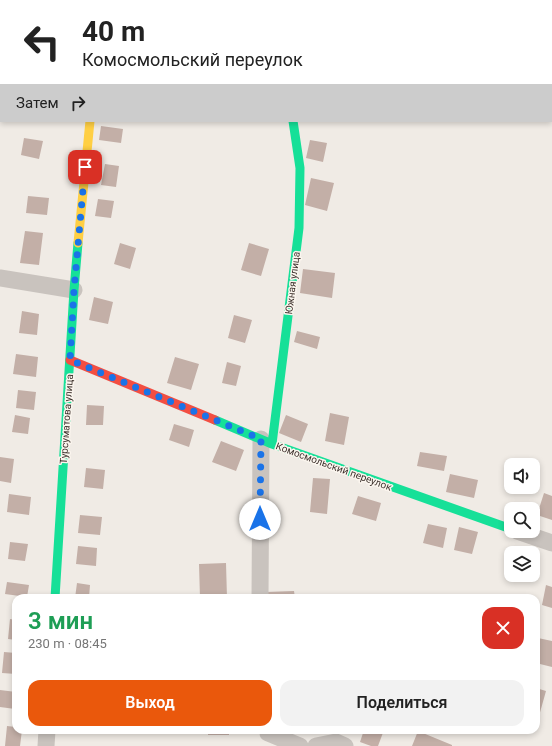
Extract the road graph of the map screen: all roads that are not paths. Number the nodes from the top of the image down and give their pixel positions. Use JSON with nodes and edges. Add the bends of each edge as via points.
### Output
{"nodes":[{"id":1,"x":90,"y":122,"type":"edge"},
{"id":2,"x":293,"y":122,"type":"edge"},
{"id":3,"x":0,"y":278,"type":"edge"},
{"id":4,"x":74,"y":290,"type":"junction"},
{"id":5,"x":70,"y":360,"type":"junction"},
{"id":6,"x":266,"y":442,"type":"junction"},
{"id":7,"x":504,"y":527,"type":"edge"},
{"id":8,"x":537,"y":538,"type":"edge"},
{"id":9,"x":552,"y":543,"type":"edge"},
{"id":10,"x":55,"y":594,"type":"edge"},
{"id":11,"x":260,"y":594,"type":"edge"},
{"id":12,"x":47,"y":734,"type":"edge"},
{"id":13,"x":270,"y":734,"type":"edge"},
{"id":14,"x":46,"y":746,"type":"edge"},
{"id":15,"x":300,"y":746,"type":"edge"},
{"id":16,"x":316,"y":746,"type":"edge"},
{"id":17,"x":345,"y":746,"type":"edge"}],
"edges":[{"from":1,"to":4,"type":"street","name":"Турсуматова улица"},
{"from":2,"to":6,"type":"street","name":"Южная улица","via":[[300,168],[299,228]]},
{"from":3,"to":4,"type":"street"},
{"from":4,"to":5,"type":"street","name":"Турсуматова улица"},
{"from":5,"to":6,"type":"street","name":"Комосмольский переулок"},
{"from":5,"to":10,"type":"street","name":"Турсуматова улица"},
{"from":6,"to":7,"type":"street","name":"Комосмольский переулок"},
{"from":6,"to":11,"type":"street"},
{"from":8,"to":9,"type":"street"},
{"from":12,"to":14,"type":"street"},
{"from":13,"to":15,"type":"street"},
{"from":16,"to":17,"type":"street","via":[[336,742]]}]}
